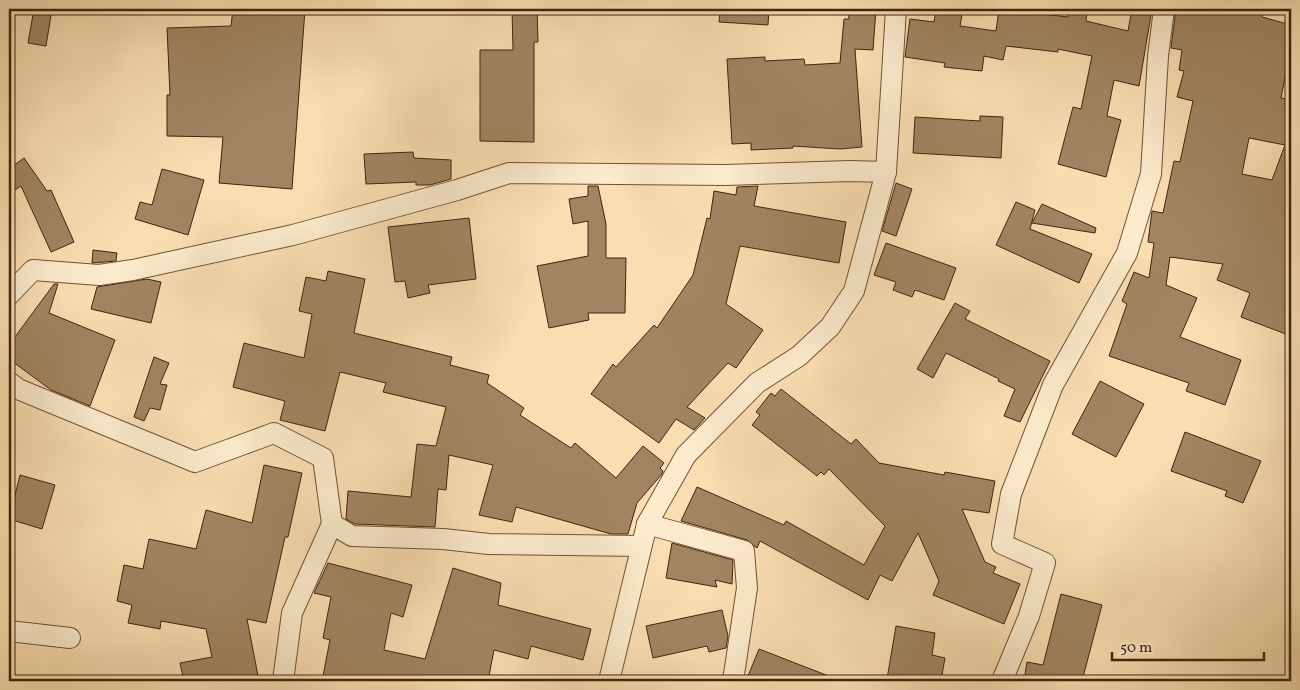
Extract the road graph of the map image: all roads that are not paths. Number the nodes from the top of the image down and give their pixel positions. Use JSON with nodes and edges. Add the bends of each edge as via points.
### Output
{"nodes":[{"id":1,"x":896,"y":9,"type":"edge"},
{"id":2,"x":1164,"y":9,"type":"edge"},
{"id":3,"x":886,"y":172,"type":"junction"},
{"id":4,"x":9,"y":294,"type":"edge"},
{"id":5,"x":9,"y":382,"type":"edge"},
{"id":6,"x":332,"y":524,"type":"junction"},
{"id":7,"x":648,"y":524,"type":"junction"},
{"id":8,"x":641,"y":546,"type":"junction"},
{"id":9,"x":9,"y":631,"type":"edge"},
{"id":10,"x":70,"y":638,"type":"dead end"},
{"id":11,"x":283,"y":681,"type":"edge"},
{"id":12,"x":609,"y":681,"type":"edge"},
{"id":13,"x":733,"y":681,"type":"edge"},
{"id":14,"x":1002,"y":681,"type":"edge"}],
"edges":[{"from":1,"to":3,"type":"street"},
{"from":2,"to":14,"type":"street","via":[[1151,174],[1127,253],[1053,385],[1011,494],[1002,544],[1045,563],[1030,616]]},
{"from":3,"to":4,"type":"street","via":[[726,176],[509,173],[293,235],[133,270],[99,275],[33,270]]},
{"from":3,"to":7,"type":"street","via":[[854,290],[830,327],[799,356],[757,384],[686,455]]},
{"from":5,"to":6,"type":"street","via":[[18,389],[195,462],[274,433],[323,458]]},
{"from":6,"to":8,"type":"street","via":[[352,536],[489,544]]},
{"from":6,"to":11,"type":"street","via":[[292,613]]},
{"from":7,"to":8,"type":"street"},
{"from":7,"to":13,"type":"street","via":[[744,551],[748,588]]},
{"from":8,"to":12,"type":"street"},
{"from":9,"to":10,"type":"street"}]}
